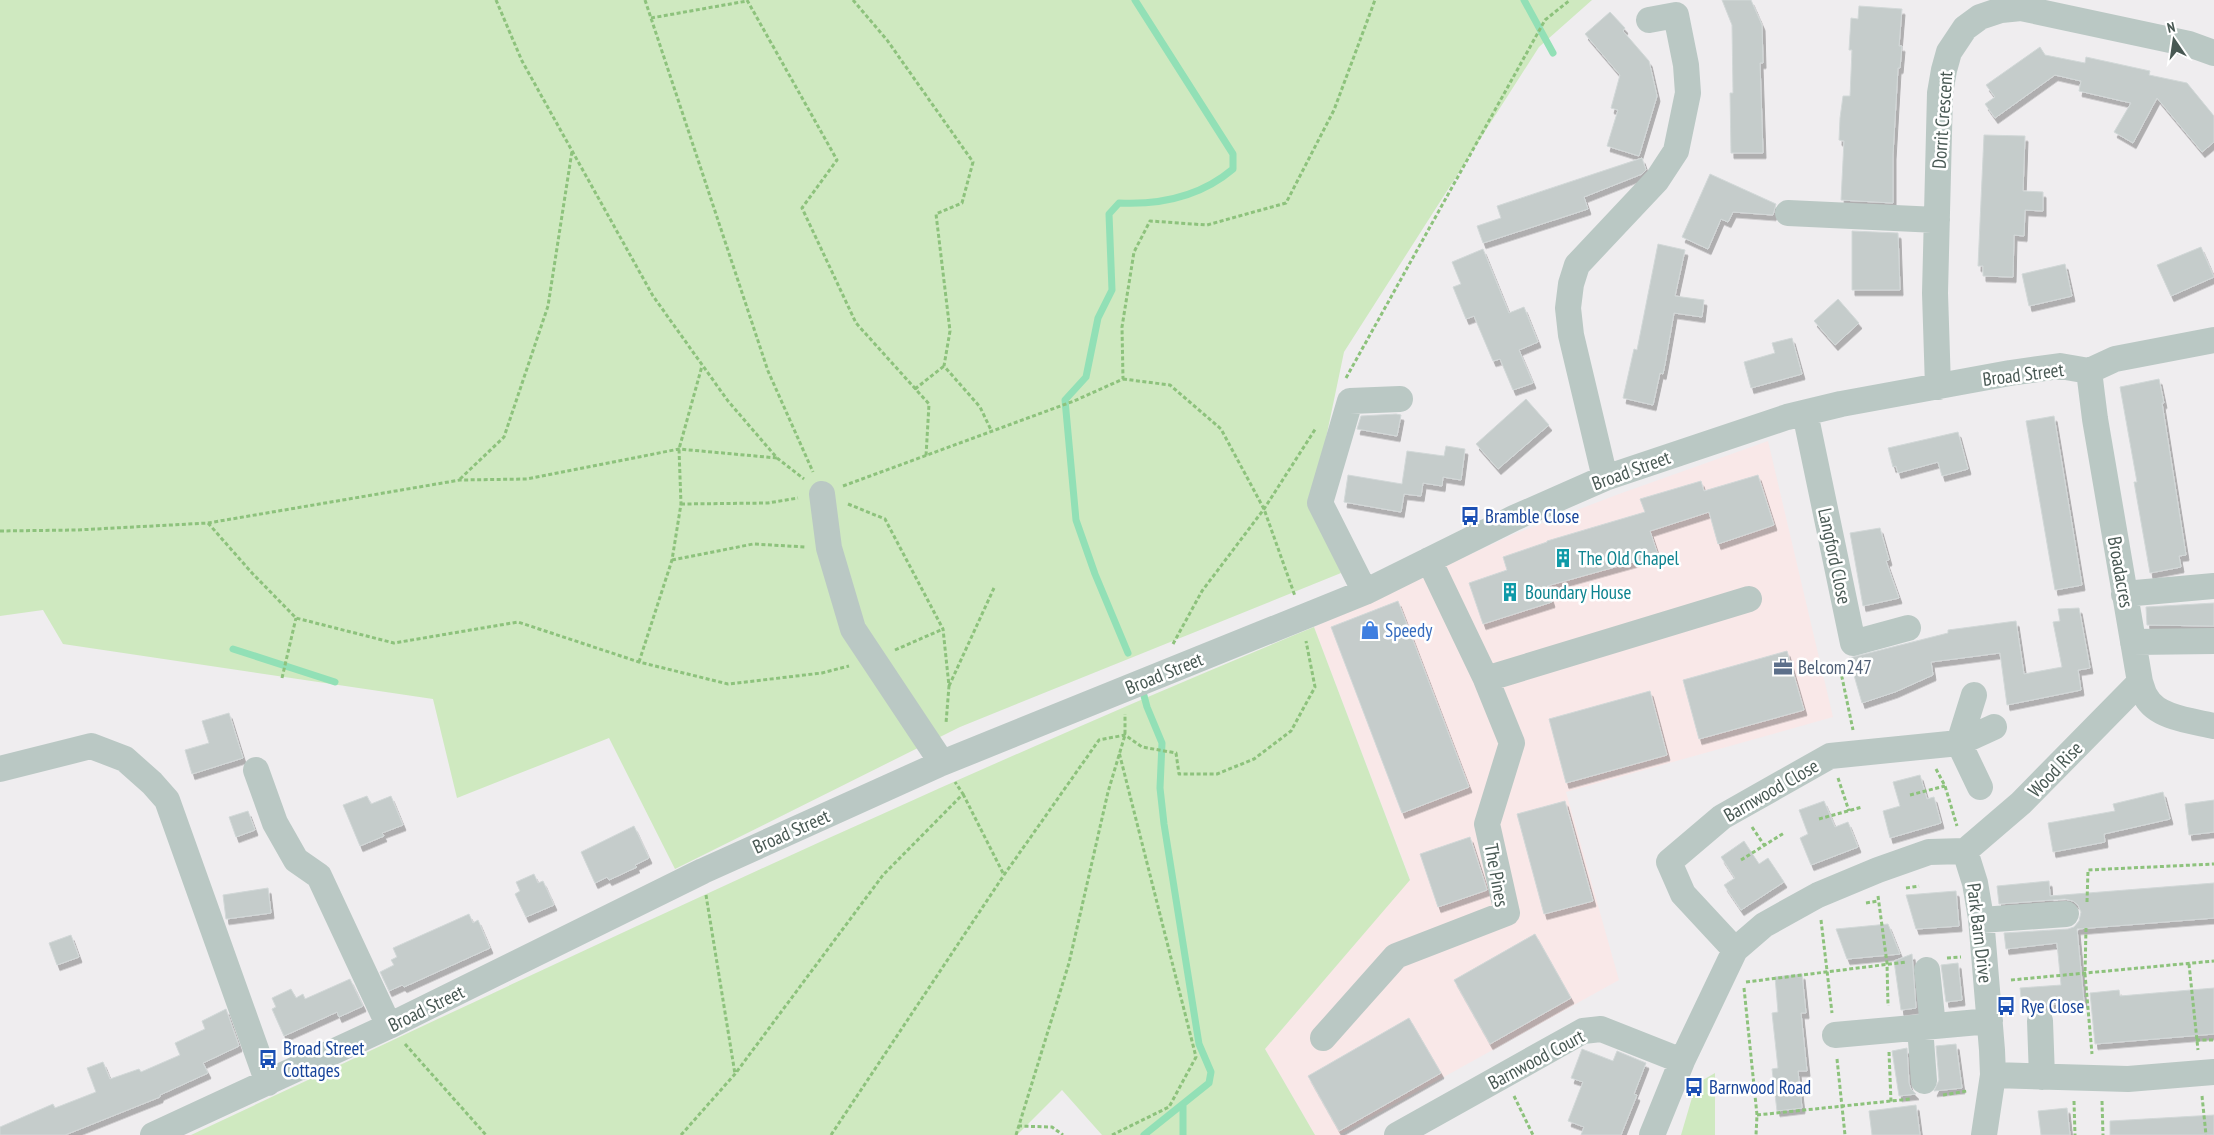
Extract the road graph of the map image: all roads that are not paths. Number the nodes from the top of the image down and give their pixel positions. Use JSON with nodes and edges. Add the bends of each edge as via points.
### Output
{"nodes":[{"id":1,"x":1976,"y":9,"type":"edge"},
{"id":2,"x":1649,"y":20,"type":"dead end"},
{"id":3,"x":2214,"y":53,"type":"edge"},
{"id":4,"x":1788,"y":213,"type":"dead end"},
{"id":5,"x":1937,"y":220,"type":"junction"},
{"id":6,"x":2214,"y":340,"type":"edge"},
{"id":7,"x":2089,"y":371,"type":"junction"},
{"id":8,"x":1938,"y":387,"type":"junction"},
{"id":9,"x":1400,"y":399,"type":"dead end"},
{"id":10,"x":1805,"y":414,"type":"junction"},
{"id":11,"x":1605,"y":478,"type":"junction"},
{"id":12,"x":822,"y":494,"type":"road end"},
{"id":13,"x":1429,"y":560,"type":"junction"},
{"id":14,"x":2214,"y":586,"type":"edge"},
{"id":15,"x":1365,"y":592,"type":"junction"},
{"id":16,"x":2124,"y":594,"type":"junction"},
{"id":17,"x":1749,"y":599,"type":"dead end"},
{"id":18,"x":1908,"y":628,"type":"dead end"},
{"id":19,"x":2214,"y":641,"type":"edge"},
{"id":20,"x":2133,"y":642,"type":"junction"},
{"id":21,"x":1486,"y":679,"type":"junction"},
{"id":22,"x":2140,"y":682,"type":"junction"},
{"id":23,"x":1974,"y":694,"type":"dead end"},
{"id":24,"x":2214,"y":726,"type":"edge"},
{"id":25,"x":1994,"y":727,"type":"dead end"},
{"id":26,"x":1959,"y":743,"type":"junction"},
{"id":27,"x":942,"y":763,"type":"junction"},
{"id":28,"x":0,"y":769,"type":"edge"},
{"id":29,"x":256,"y":770,"type":"dead end"},
{"id":30,"x":1980,"y":786,"type":"dead end"},
{"id":31,"x":1965,"y":850,"type":"junction"},
{"id":32,"x":2080,"y":916,"type":"road end"},
{"id":33,"x":1981,"y":920,"type":"junction"},
{"id":34,"x":1735,"y":950,"type":"junction"},
{"id":35,"x":1927,"y":970,"type":"dead end"},
{"id":36,"x":2040,"y":1020,"type":"dead end"},
{"id":37,"x":1990,"y":1021,"type":"junction"},
{"id":38,"x":389,"y":1026,"type":"junction"},
{"id":39,"x":1926,"y":1027,"type":"junction"},
{"id":40,"x":1835,"y":1036,"type":"dead end"},
{"id":41,"x":1323,"y":1038,"type":"dead end"},
{"id":42,"x":1682,"y":1061,"type":"junction"},
{"id":43,"x":2204,"y":1067,"type":"edge"},
{"id":44,"x":1993,"y":1075,"type":"junction"},
{"id":45,"x":2042,"y":1077,"type":"junction"},
{"id":46,"x":268,"y":1083,"type":"junction"},
{"id":47,"x":1927,"y":1091,"type":"road end"},
{"id":48,"x":153,"y":1135,"type":"edge"},
{"id":49,"x":1397,"y":1135,"type":"edge"},
{"id":50,"x":1652,"y":1135,"type":"edge"},
{"id":51,"x":1984,"y":1135,"type":"edge"}],
"edges":[{"from":1,"to":3,"type":"street","name":"Dorrit Crescent","via":[[2021,8],[2189,44]]},
{"from":1,"to":5,"type":"street","name":"Dorrit Crescent","via":[[1949,52],[1944,70],[1940,93]]},
{"from":2,"to":11,"type":"street","via":[[1676,15],[1688,93],[1676,151],[1657,180],[1578,265],[1571,284],[1568,308],[1571,336]]},
{"from":4,"to":5,"type":"street"},
{"from":5,"to":8,"type":"street","name":"Dorrit Crescent"},
{"from":6,"to":7,"type":"street","name":"Broad Street","via":[[2115,359]]},
{"from":7,"to":8,"type":"street","name":"Broad Street","via":[[2060,366]]},
{"from":7,"to":16,"type":"street","name":"Broadacres"},
{"from":8,"to":10,"type":"street","name":"Broad Street","via":[[1841,404]]},
{"from":9,"to":15,"type":"street","via":[[1350,400],[1320,502]]},
{"from":10,"to":11,"type":"street","name":"Broad Street","via":[[1787,417]]},
{"from":10,"to":18,"type":"street","name":"Langford Close","via":[[1853,643]]},
{"from":11,"to":13,"type":"street","name":"Broad Street"},
{"from":12,"to":27,"type":"street","via":[[829,548],[853,630]]},
{"from":13,"to":15,"type":"street","name":"Broad Street"},
{"from":13,"to":21,"type":"street","name":"The Pines"},
{"from":14,"to":16,"type":"street"},
{"from":15,"to":27,"type":"street","name":"Broad Street"},
{"from":16,"to":20,"type":"street","name":"Broadacres"},
{"from":17,"to":21,"type":"street"},
{"from":19,"to":20,"type":"street"},
{"from":20,"to":22,"type":"street","name":"Broadacres"},
{"from":21,"to":41,"type":"street","name":"The Pines","via":[[1512,743],[1487,824],[1507,913],[1396,956]]},
{"from":22,"to":24,"type":"street","name":"Broadacres","via":[[2154,708]]},
{"from":22,"to":31,"type":"street","name":"Wood Rise","via":[[2021,803]]},
{"from":23,"to":26,"type":"street"},
{"from":25,"to":26,"type":"street","name":"Barnwood Close"},
{"from":26,"to":30,"type":"street"},
{"from":26,"to":34,"type":"street","name":"Barnwood Close","via":[[1830,756],[1722,817],[1669,862],[1682,894]]},
{"from":27,"to":38,"type":"street","name":"Broad Street","via":[[703,871]]},
{"from":28,"to":46,"type":"street","via":[[92,746],[124,759],[152,782],[167,800]]},
{"from":29,"to":38,"type":"street","via":[[275,823],[296,860],[319,876]]},
{"from":31,"to":33,"type":"street","name":"Park Barn Drive"},
{"from":31,"to":34,"type":"street","via":[[1929,852],[1818,895],[1771,921]]},
{"from":32,"to":33,"type":"street"},
{"from":33,"to":37,"type":"street","name":"Park Barn Drive"},
{"from":34,"to":42,"type":"street"},
{"from":35,"to":39,"type":"street"},
{"from":36,"to":45,"type":"street"},
{"from":37,"to":39,"type":"street"},
{"from":37,"to":44,"type":"street","name":"Park Barn Drive"},
{"from":38,"to":46,"type":"street","name":"Broad Street"},
{"from":39,"to":40,"type":"street"},
{"from":39,"to":47,"type":"street"},
{"from":42,"to":49,"type":"street","name":"Barnwood Court","via":[[1601,1029],[1583,1031]]},
{"from":42,"to":50,"type":"street"},
{"from":43,"to":45,"type":"street","via":[[2128,1079]]},
{"from":44,"to":45,"type":"street"},
{"from":44,"to":51,"type":"street","name":"Park Barn Drive"},
{"from":46,"to":48,"type":"street","name":"Broad Street"}]}
